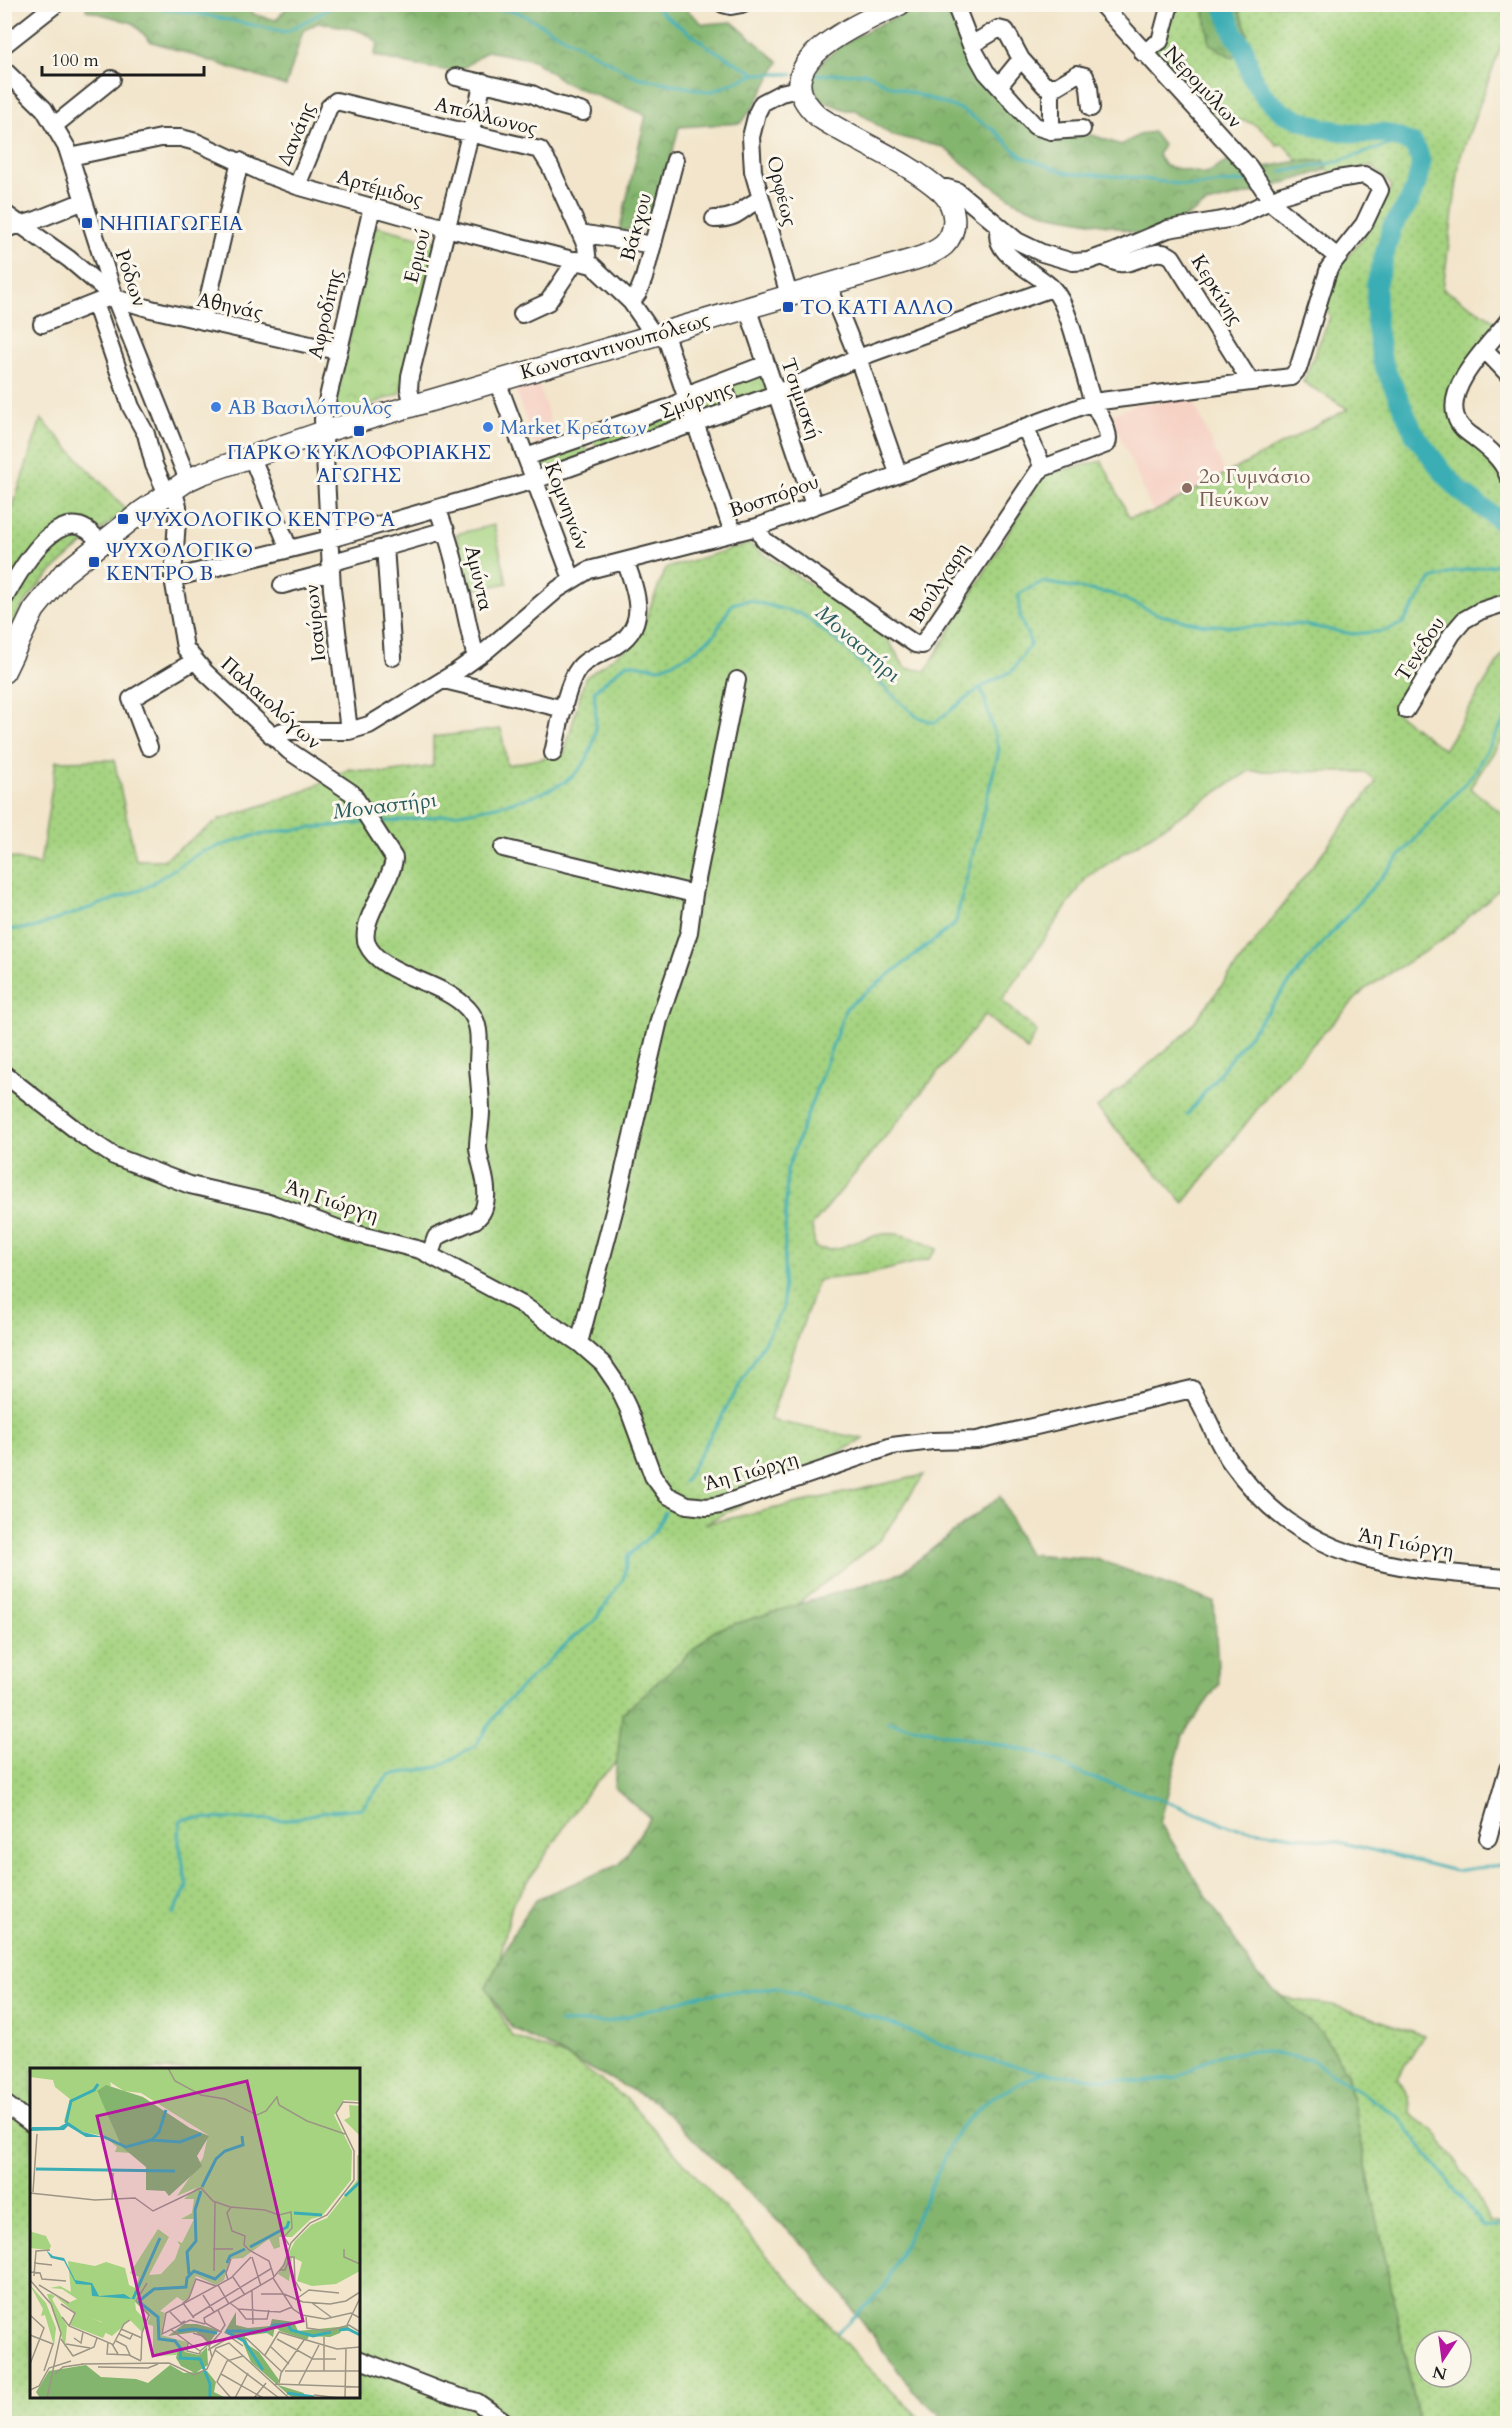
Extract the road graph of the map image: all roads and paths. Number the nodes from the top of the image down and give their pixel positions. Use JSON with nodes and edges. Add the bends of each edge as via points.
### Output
{"nodes":[{"id":1,"x":56,"y":4,"type":"edge"},
{"id":2,"x":723,"y":4,"type":"edge"},
{"id":3,"x":742,"y":4,"type":"edge"},
{"id":4,"x":900,"y":4,"type":"edge"},
{"id":5,"x":955,"y":4,"type":"edge"},
{"id":6,"x":1101,"y":4,"type":"edge"},
{"id":7,"x":1170,"y":4,"type":"edge"},
{"id":8,"x":4,"y":45,"type":"edge"},
{"id":9,"x":971,"y":45,"type":"junction"},
{"id":10,"x":1143,"y":53,"type":"junction"},
{"id":11,"x":1021,"y":59,"type":"junction"},
{"id":12,"x":4,"y":70,"type":"edge"},
{"id":13,"x":456,"y":77,"type":"dead end"},
{"id":14,"x":112,"y":79,"type":"dead end"},
{"id":15,"x":802,"y":79,"type":"junction"},
{"id":16,"x":483,"y":82,"type":"junction"},
{"id":17,"x":999,"y":86,"type":"junction"},
{"id":18,"x":1051,"y":87,"type":"junction"},
{"id":19,"x":336,"y":101,"type":"joint"},
{"id":20,"x":1091,"y":108,"type":"dead end"},
{"id":21,"x":583,"y":112,"type":"dead end"},
{"id":22,"x":55,"y":125,"type":"junction"},
{"id":23,"x":1082,"y":129,"type":"dead end"},
{"id":24,"x":1051,"y":131,"type":"junction"},
{"id":25,"x":470,"y":133,"type":"junction"},
{"id":26,"x":70,"y":157,"type":"junction"},
{"id":27,"x":675,"y":159,"type":"dead end"},
{"id":28,"x":240,"y":161,"type":"junction"},
{"id":29,"x":297,"y":186,"type":"junction"},
{"id":30,"x":938,"y":189,"type":"junction"},
{"id":31,"x":761,"y":199,"type":"junction"},
{"id":32,"x":1270,"y":200,"type":"junction"},
{"id":33,"x":84,"y":201,"type":"junction"},
{"id":34,"x":372,"y":207,"type":"junction"},
{"id":35,"x":4,"y":213,"type":"edge"},
{"id":36,"x":714,"y":219,"type":"dead end"},
{"id":37,"x":11,"y":226,"type":"edge"},
{"id":38,"x":1000,"y":227,"type":"junction"},
{"id":39,"x":446,"y":228,"type":"junction"},
{"id":40,"x":580,"y":233,"type":"junction"},
{"id":41,"x":653,"y":245,"type":"junction"},
{"id":42,"x":1102,"y":256,"type":"junction"},
{"id":43,"x":1336,"y":256,"type":"junction"},
{"id":44,"x":582,"y":262,"type":"junction"},
{"id":45,"x":828,"y":284,"type":"junction"},
{"id":46,"x":1053,"y":288,"type":"junction"},
{"id":47,"x":789,"y":295,"type":"junction"},
{"id":48,"x":115,"y":298,"type":"junction"},
{"id":49,"x":631,"y":302,"type":"junction"},
{"id":50,"x":95,"y":303,"type":"junction"},
{"id":51,"x":747,"y":307,"type":"junction"},
{"id":52,"x":522,"y":314,"type":"dead end"},
{"id":53,"x":203,"y":321,"type":"junction"},
{"id":54,"x":1508,"y":321,"type":"edge"},
{"id":55,"x":42,"y":324,"type":"dead end"},
{"id":56,"x":659,"y":333,"type":"junction"},
{"id":57,"x":1485,"y":350,"type":"junction"},
{"id":58,"x":338,"y":351,"type":"junction"},
{"id":59,"x":858,"y":358,"type":"junction"},
{"id":60,"x":766,"y":364,"type":"junction"},
{"id":61,"x":1508,"y":374,"type":"edge"},
{"id":62,"x":497,"y":381,"type":"junction"},
{"id":63,"x":722,"y":381,"type":"junction"},
{"id":64,"x":1249,"y":381,"type":"junction"},
{"id":65,"x":776,"y":392,"type":"junction"},
{"id":66,"x":686,"y":397,"type":"junction"},
{"id":67,"x":1093,"y":402,"type":"junction"},
{"id":68,"x":413,"y":405,"type":"junction"},
{"id":69,"x":732,"y":410,"type":"junction"},
{"id":70,"x":633,"y":420,"type":"junction"},
{"id":71,"x":695,"y":423,"type":"junction"},
{"id":72,"x":1025,"y":427,"type":"junction"},
{"id":73,"x":323,"y":432,"type":"junction"},
{"id":74,"x":587,"y":436,"type":"junction"},
{"id":75,"x":641,"y":442,"type":"junction"},
{"id":76,"x":251,"y":455,"type":"junction"},
{"id":77,"x":526,"y":457,"type":"junction"},
{"id":78,"x":596,"y":459,"type":"junction"},
{"id":79,"x":1043,"y":468,"type":"junction"},
{"id":80,"x":898,"y":473,"type":"junction"},
{"id":81,"x":1508,"y":476,"type":"edge"},
{"id":82,"x":535,"y":480,"type":"junction"},
{"id":83,"x":176,"y":488,"type":"junction"},
{"id":84,"x":814,"y":505,"type":"junction"},
{"id":85,"x":437,"y":508,"type":"junction"},
{"id":86,"x":758,"y":527,"type":"junction"},
{"id":87,"x":446,"y":530,"type":"junction"},
{"id":88,"x":733,"y":533,"type":"junction"},
{"id":89,"x":330,"y":539,"type":"junction"},
{"id":90,"x":100,"y":543,"type":"junction"},
{"id":91,"x":385,"y":547,"type":"junction"},
{"id":92,"x":289,"y":549,"type":"junction"},
{"id":93,"x":625,"y":561,"type":"junction"},
{"id":94,"x":331,"y":567,"type":"junction"},
{"id":95,"x":173,"y":578,"type":"junction"},
{"id":96,"x":572,"y":579,"type":"junction"},
{"id":97,"x":282,"y":585,"type":"dead end"},
{"id":98,"x":4,"y":598,"type":"edge"},
{"id":99,"x":1508,"y":602,"type":"edge"},
{"id":100,"x":393,"y":657,"type":"dead end"},
{"id":101,"x":476,"y":658,"type":"junction"},
{"id":102,"x":194,"y":661,"type":"junction"},
{"id":103,"x":4,"y":672,"type":"edge"},
{"id":104,"x":444,"y":680,"type":"junction"},
{"id":105,"x":736,"y":680,"type":"dead end"},
{"id":106,"x":564,"y":709,"type":"junction"},
{"id":107,"x":1406,"y":710,"type":"dead end"},
{"id":108,"x":349,"y":731,"type":"junction"},
{"id":109,"x":272,"y":735,"type":"junction"},
{"id":110,"x":149,"y":747,"type":"dead end"},
{"id":111,"x":553,"y":753,"type":"dead end"},
{"id":112,"x":503,"y":848,"type":"dead end"},
{"id":113,"x":694,"y":894,"type":"junction"},
{"id":114,"x":4,"y":1074,"type":"edge"},
{"id":115,"x":430,"y":1254,"type":"junction"},
{"id":116,"x":579,"y":1343,"type":"junction"},
{"id":117,"x":1508,"y":1578,"type":"edge"},
{"id":118,"x":1508,"y":1769,"type":"edge"},
{"id":119,"x":1488,"y":1838,"type":"dead end"},
{"id":120,"x":4,"y":2103,"type":"edge"},
{"id":121,"x":30,"y":2122,"type":"edge"},
{"id":122,"x":360,"y":2360,"type":"edge"},
{"id":123,"x":508,"y":2424,"type":"edge"}],
"edges":[{"from":1,"to":8,"type":"street"},
{"from":2,"to":3,"type":"street"},
{"from":4,"to":15,"type":"main road","via":[[813,54]]},
{"from":5,"to":9,"type":"street"},
{"from":6,"to":10,"type":"street","name":"Νερομύλων"},
{"from":7,"to":10,"type":"street","via":[[1160,41]]},
{"from":9,"to":11,"type":"street","via":[[998,29],[1004,30]]},
{"from":9,"to":17,"type":"street"},
{"from":10,"to":32,"type":"street","name":"Νερομύλων","via":[[1249,167]]},
{"from":11,"to":17,"type":"street"},
{"from":11,"to":18,"type":"street","via":[[1043,84]]},
{"from":12,"to":22,"type":"street","name":"Ρόδων","via":[[37,100]]},
{"from":13,"to":16,"type":"street"},
{"from":14,"to":22,"type":"street"},
{"from":15,"to":30,"type":"main road","name":"Κωνσταντινουπόλεως","via":[[808,106],[819,117]]},
{"from":15,"to":31,"type":"street","name":"Ορφέως","via":[[762,103],[757,113],[751,131],[751,155]]},
{"from":16,"to":21,"type":"street"},
{"from":16,"to":25,"type":"street","name":"Ερμού"},
{"from":17,"to":24,"type":"street","via":[[1035,126]]},
{"from":18,"to":20,"type":"street","via":[[1074,75],[1085,76]]},
{"from":18,"to":24,"type":"street"},
{"from":19,"to":25,"type":"street","name":"Απόλλωνος"},
{"from":19,"to":29,"type":"street","name":"Δανάης"},
{"from":22,"to":26,"type":"street","name":"Ρόδων"},
{"from":23,"to":24,"type":"street"},
{"from":25,"to":39,"type":"street","name":"Ερμού"},
{"from":25,"to":40,"type":"street","name":"Απόλλωνος","via":[[542,152]]},
{"from":26,"to":28,"type":"street","name":"Αρτέμιδος","via":[[170,138],[196,142]]},
{"from":26,"to":33,"type":"street","name":"Ρόδων"},
{"from":27,"to":41,"type":"street","name":"Βάκχου"},
{"from":28,"to":29,"type":"street","name":"Αρτέμιδος"},
{"from":28,"to":53,"type":"street"},
{"from":29,"to":34,"type":"street","name":"Αρτέμιδος"},
{"from":30,"to":38,"type":"street","via":[[957,191]]},
{"from":30,"to":45,"type":"main road","name":"Κωνσταντινουπόλεως","via":[[950,203],[954,217],[951,235],[944,244],[915,260]]},
{"from":31,"to":36,"type":"street","via":[[735,217]]},
{"from":31,"to":47,"type":"street","name":"Ορφέως"},
{"from":32,"to":42,"type":"street","via":[[1237,217],[1168,229]]},
{"from":32,"to":43,"type":"street","name":"Νερομύλων"},
{"from":32,"to":43,"type":"street","via":[[1353,175],[1373,179],[1380,188],[1376,200],[1364,224]]},
{"from":33,"to":37,"type":"street"},
{"from":33,"to":48,"type":"street","name":"Ρόδων"},
{"from":34,"to":39,"type":"street","name":"Αρτέμιδος"},
{"from":34,"to":58,"type":"street","name":"Αφροδίτης"},
{"from":35,"to":37,"type":"street"},
{"from":37,"to":48,"type":"street","via":[[69,259]]},
{"from":38,"to":42,"type":"street","via":[[1029,247],[1061,260],[1078,262]]},
{"from":38,"to":46,"type":"street","via":[[998,239],[1006,253]]},
{"from":39,"to":44,"type":"street","name":"Αρτέμιδος"},
{"from":39,"to":68,"type":"street","name":"Ερμού","via":[[410,376]]},
{"from":40,"to":41,"type":"street"},
{"from":40,"to":44,"type":"street","name":"Απόλλωνος","via":[[588,250]]},
{"from":41,"to":49,"type":"street","name":"Βάκχου","via":[[641,288]]},
{"from":42,"to":64,"type":"street","name":"Κερκίνης","via":[[1123,264],[1158,253],[1172,256]]},
{"from":43,"to":64,"type":"street","name":"Βοσπόρου","via":[[1326,273],[1296,372],[1289,378]]},
{"from":44,"to":49,"type":"street","name":"Αρτέμιδος","via":[[595,267]]},
{"from":44,"to":52,"type":"street","via":[[548,302]]},
{"from":45,"to":47,"type":"main road","name":"Κωνσταντινουπόλεως"},
{"from":45,"to":59,"type":"street"},
{"from":46,"to":59,"type":"street","name":"Σμύρνης"},
{"from":46,"to":67,"type":"street","via":[[1066,315]]},
{"from":47,"to":51,"type":"main road","name":"Κωνσταντινουπόλεως"},
{"from":48,"to":50,"type":"street"},
{"from":48,"to":53,"type":"street","name":"Αθηνάς"},
{"from":48,"to":83,"type":"street","name":"Ρόδων"},
{"from":49,"to":56,"type":"street","name":"Αρτέμιδος"},
{"from":50,"to":55,"type":"street"},
{"from":50,"to":83,"type":"street","via":[[154,465]]},
{"from":51,"to":56,"type":"main road","name":"Κωνσταντινουπόλεως"},
{"from":51,"to":60,"type":"street","name":"Τσιμισκή"},
{"from":53,"to":58,"type":"street","name":"Αθηνάς"},
{"from":54,"to":57,"type":"street"},
{"from":56,"to":62,"type":"main road","name":"Κωνσταντινουπόλεως"},
{"from":56,"to":66,"type":"street","name":"Αρτέμιδος"},
{"from":57,"to":61,"type":"street"},
{"from":57,"to":81,"type":"street","via":[[1463,378],[1456,396],[1456,416],[1463,428],[1498,459]]},
{"from":58,"to":73,"type":"street","name":"Αφροδίτης","via":[[324,409]]},
{"from":59,"to":65,"type":"street","name":"Σμύρνης"},
{"from":59,"to":80,"type":"street"},
{"from":60,"to":63,"type":"street"},
{"from":60,"to":65,"type":"street","name":"Τσιμισκή"},
{"from":62,"to":68,"type":"main road","name":"Κωνσταντινουπόλεως"},
{"from":62,"to":77,"type":"street","name":"Κομνηνών"},
{"from":63,"to":66,"type":"street"},
{"from":63,"to":69,"type":"street"},
{"from":64,"to":67,"type":"street","name":"Βοσπόρου"},
{"from":65,"to":69,"type":"street","name":"Σμύρνης"},
{"from":65,"to":84,"type":"street","name":"Τσιμισκή"},
{"from":66,"to":70,"type":"street","via":[[673,406]]},
{"from":66,"to":71,"type":"street","name":"Αρτέμιδος"},
{"from":67,"to":72,"type":"street","name":"Βοσπόρου"},
{"from":67,"to":79,"type":"street","via":[[1108,436],[1107,444]]},
{"from":68,"to":73,"type":"main road","name":"Κωνσταντινουπόλεως"},
{"from":69,"to":71,"type":"street","name":"Σμύρνης"},
{"from":70,"to":74,"type":"street"},
{"from":70,"to":75,"type":"street"},
{"from":71,"to":75,"type":"street","name":"Σμύρνης"},
{"from":71,"to":88,"type":"street","name":"Αρτέμιδος"},
{"from":72,"to":79,"type":"street"},
{"from":72,"to":80,"type":"street","name":"Βοσπόρου"},
{"from":73,"to":76,"type":"main road","name":"Κωνσταντινουπόλεως"},
{"from":73,"to":89,"type":"street","name":"Ισαύρων"},
{"from":74,"to":77,"type":"street"},
{"from":74,"to":78,"type":"street"},
{"from":75,"to":78,"type":"street","name":"Σμύρνης"},
{"from":76,"to":83,"type":"main road","name":"Κωνσταντινουπόλεως"},
{"from":76,"to":92,"type":"street"},
{"from":77,"to":82,"type":"street","name":"Κομνηνών"},
{"from":78,"to":82,"type":"street","name":"Σμύρνης"},
{"from":79,"to":86,"type":"street","name":"Βούλγαρη","via":[[922,645],[915,644],[764,540]]},
{"from":80,"to":84,"type":"street","name":"Βοσπόρου"},
{"from":82,"to":85,"type":"street","name":"Σμύρνης"},
{"from":82,"to":96,"type":"street","name":"Κομνηνών"},
{"from":83,"to":90,"type":"main road","name":"Κωνσταντινουπόλεως"},
{"from":83,"to":95,"type":"street","name":"Παλαιολόγων"},
{"from":84,"to":86,"type":"street","name":"Βοσπόρου"},
{"from":85,"to":87,"type":"street","name":"Αμύντα"},
{"from":85,"to":89,"type":"street","name":"Σμύρνης"},
{"from":86,"to":88,"type":"street","name":"Βοσπόρου"},
{"from":87,"to":91,"type":"street"},
{"from":87,"to":101,"type":"street","name":"Αμύντα"},
{"from":88,"to":93,"type":"street","name":"Βοσπόρου"},
{"from":89,"to":92,"type":"street","name":"Σμύρνης"},
{"from":89,"to":94,"type":"street","name":"Ισαύρων"},
{"from":90,"to":98,"type":"street","via":[[83,526],[57,529],[35,552]]},
{"from":90,"to":103,"type":"main road","name":"Κωνσταντινουπόλεως","via":[[63,574],[39,602]]},
{"from":91,"to":94,"type":"street"},
{"from":91,"to":100,"type":"street"},
{"from":92,"to":95,"type":"street","name":"Σμύρνης"},
{"from":93,"to":96,"type":"street","name":"Βοσπόρου","via":[[596,567]]},
{"from":93,"to":106,"type":"street","via":[[638,599],[632,632],[624,642],[581,666],[573,678]]},
{"from":94,"to":97,"type":"street"},
{"from":94,"to":108,"type":"street","name":"Ισαύρων"},
{"from":95,"to":102,"type":"street","name":"Παλαιολόγων","via":[[182,640]]},
{"from":96,"to":101,"type":"street","name":"Βοσπόρου"},
{"from":99,"to":107,"type":"street","name":"Τενέδου","via":[[1464,620]]},
{"from":101,"to":104,"type":"street","name":"Βοσπόρου"},
{"from":102,"to":109,"type":"street","name":"Παλαιολόγων"},
{"from":102,"to":110,"type":"street","via":[[131,699]]},
{"from":104,"to":106,"type":"street"},
{"from":104,"to":108,"type":"street","name":"Βοσπόρου","via":[[364,727]]},
{"from":105,"to":113,"type":"street"},
{"from":106,"to":111,"type":"street"},
{"from":108,"to":109,"type":"street","via":[[283,731]]},
{"from":109,"to":115,"type":"street","name":"Παλαιολόγων","via":[[301,761],[349,790],[393,855],[394,864],[367,928],[366,940],[372,952],[392,968],[450,994],[470,1011],[477,1026],[481,1103],[478,1149],[486,1189],[485,1206],[475,1220],[439,1235]]},
{"from":112,"to":113,"type":"street"},
{"from":113,"to":116,"type":"street","via":[[689,932],[659,1020]]},
{"from":114,"to":115,"type":"street","name":"Άη Γιώργη","via":[[85,1137],[126,1161],[190,1185],[273,1204],[332,1227]]},
{"from":115,"to":116,"type":"street","name":"Άη Γιώργη","via":[[521,1304]]},
{"from":116,"to":117,"type":"street","name":"Άη Γιώργη","via":[[603,1364],[616,1383],[658,1484],[672,1498],[687,1505],[720,1505],[892,1446],[977,1440],[1192,1389],[1229,1459],[1249,1486],[1287,1521],[1337,1550],[1383,1565]]},
{"from":118,"to":119,"type":"street"},
{"from":120,"to":121,"type":"street"},
{"from":122,"to":123,"type":"street","via":[[477,2402]]}]}
